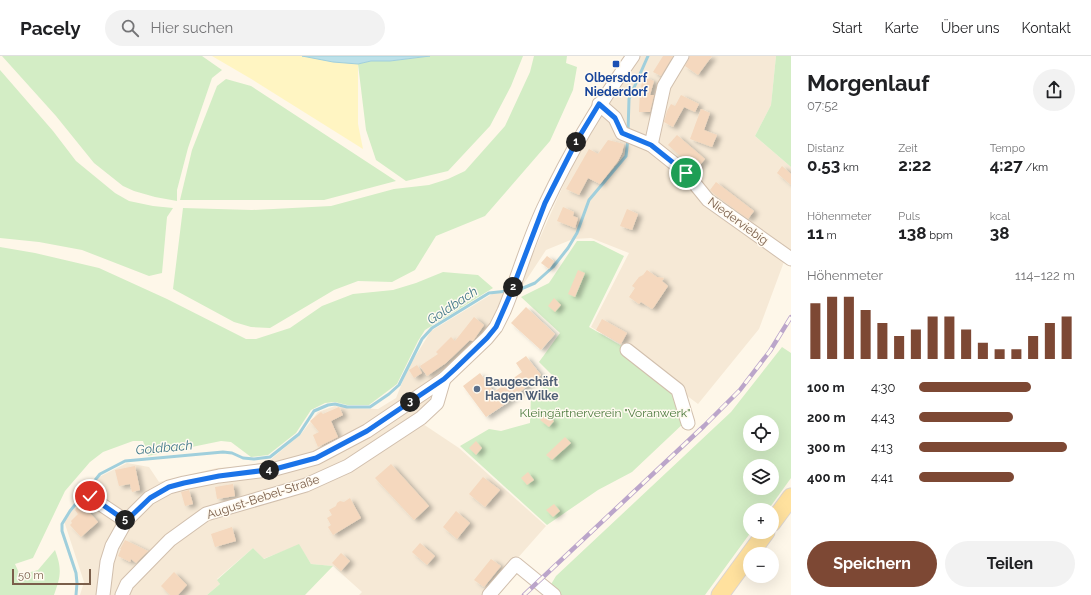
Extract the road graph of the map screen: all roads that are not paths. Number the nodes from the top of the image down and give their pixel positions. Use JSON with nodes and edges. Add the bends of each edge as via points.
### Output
{"nodes":[{"id":1,"x":633,"y":56,"type":"edge"},
{"id":2,"x":682,"y":56,"type":"edge"},
{"id":3,"x":599,"y":104,"type":"junction"},
{"id":4,"x":651,"y":145,"type":"junction"},
{"id":5,"x":791,"y":259,"type":"edge"},
{"id":6,"x":627,"y":350,"type":"dead end"},
{"id":7,"x":444,"y":379,"type":"junction"},
{"id":8,"x":688,"y":423,"type":"dead end"},
{"id":9,"x":90,"y":496,"type":"dead end"},
{"id":10,"x":791,"y":497,"type":"edge"},
{"id":11,"x":779,"y":513,"type":"edge"},
{"id":12,"x":126,"y":521,"type":"junction"},
{"id":13,"x":761,"y":539,"type":"edge"},
{"id":14,"x":103,"y":595,"type":"edge"},
{"id":15,"x":122,"y":595,"type":"edge"},
{"id":16,"x":489,"y":595,"type":"edge"},
{"id":17,"x":554,"y":595,"type":"edge"},
{"id":18,"x":720,"y":595,"type":"edge"}],
"edges":[{"from":1,"to":3,"type":"street","name":"August-Bebel-Straße"},
{"from":2,"to":4,"type":"street","via":[[664,86]]},
{"from":3,"to":4,"type":"street","name":"Niederviebig","via":[[615,118],[622,133]]},
{"from":3,"to":7,"type":"street","name":"August-Bebel-Straße","via":[[545,203],[496,327]]},
{"from":4,"to":5,"type":"street","name":"Niederviebig","via":[[686,173],[708,200]]},
{"from":6,"to":8,"type":"street","via":[[678,390]]},
{"from":7,"to":12,"type":"street","name":"August-Bebel-Straße","via":[[367,431],[316,458],[275,469],[219,476],[169,487],[150,498]]},
{"from":7,"to":15,"type":"street","name":"August-Bebel-Straße","via":[[437,403],[421,418],[348,466],[306,485],[206,514],[170,540],[127,584]]},
{"from":9,"to":12,"type":"street"},
{"from":10,"to":11,"type":"main road"},
{"from":12,"to":14,"type":"street","name":"August-Bebel-Straße","via":[[112,546]]},
{"from":13,"to":18,"type":"main road"},
{"from":16,"to":17,"type":"street","via":[[516,564]]}]}
